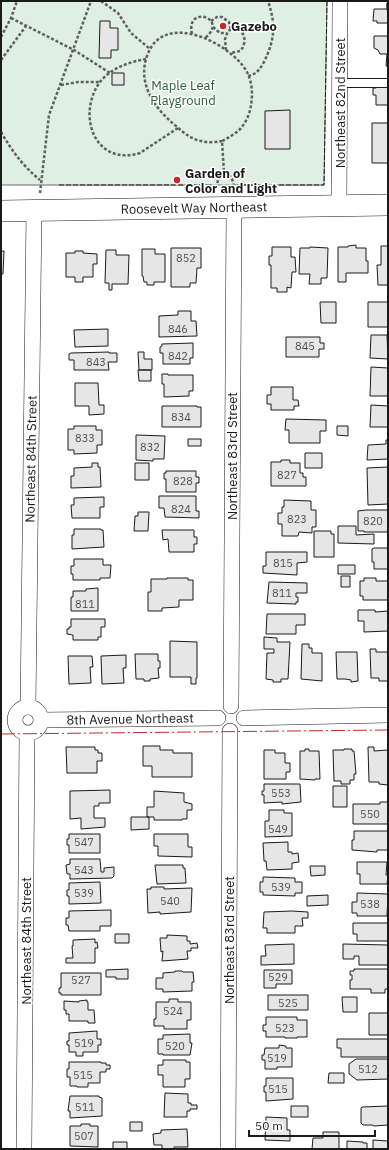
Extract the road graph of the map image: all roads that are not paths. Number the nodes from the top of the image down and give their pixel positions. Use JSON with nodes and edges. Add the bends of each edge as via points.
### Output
{"nodes":[{"id":1,"x":340,"y":1,"type":"edge"},
{"id":2,"x":340,"y":83,"type":"junction"},
{"id":3,"x":388,"y":83,"type":"edge"},
{"id":4,"x":234,"y":197,"type":"junction"},
{"id":5,"x":339,"y":205,"type":"junction"},
{"id":6,"x":388,"y":205,"type":"edge"},
{"id":7,"x":1,"y":211,"type":"edge"},
{"id":8,"x":34,"y":211,"type":"junction"},
{"id":9,"x":231,"y":706,"type":"junction"},
{"id":10,"x":28,"y":707,"type":"junction"},
{"id":11,"x":388,"y":715,"type":"edge"},
{"id":12,"x":218,"y":718,"type":"junction"},
{"id":13,"x":244,"y":718,"type":"junction"},
{"id":14,"x":8,"y":719,"type":"edge"},
{"id":15,"x":42,"y":720,"type":"junction"},
{"id":16,"x":230,"y":731,"type":"junction"},
{"id":17,"x":27,"y":734,"type":"junction"},
{"id":18,"x":24,"y":1149,"type":"edge"},
{"id":19,"x":228,"y":1149,"type":"edge"}],
"edges":[{"from":1,"to":2,"type":"street","name":"Northeast 82nd Street"},
{"from":2,"to":3,"type":"lane"},
{"from":2,"to":5,"type":"street","name":"Northeast 82nd Street"},
{"from":4,"to":5,"type":"main road","name":"Roosevelt Way Northeast"},
{"from":4,"to":8,"type":"main road","name":"Roosevelt Way Northeast"},
{"from":4,"to":9,"type":"street","name":"Northeast 83rd Street"},
{"from":5,"to":6,"type":"main road","name":"Roosevelt Way Northeast"},
{"from":7,"to":8,"type":"main road","name":"Roosevelt Way Northeast"},
{"from":8,"to":10,"type":"street","name":"Northeast 84th Street"},
{"from":9,"to":12,"type":"street","via":[[224,707]]},
{"from":9,"to":13,"type":"street","via":[[240,709]]},
{"from":10,"to":14,"type":"street"},
{"from":10,"to":15,"type":"street","via":[[38,711]]},
{"from":11,"to":13,"type":"street"},
{"from":12,"to":15,"type":"street","name":"8th Avenue Northeast"},
{"from":12,"to":16,"type":"street","via":[[220,726]]},
{"from":13,"to":16,"type":"street","via":[[239,728]]},
{"from":14,"to":17,"type":"street"},
{"from":15,"to":17,"type":"street","via":[[37,730]]},
{"from":16,"to":19,"type":"street","name":"Northeast 83rd Street"},
{"from":17,"to":18,"type":"street","name":"Northeast 84th Street"}]}
